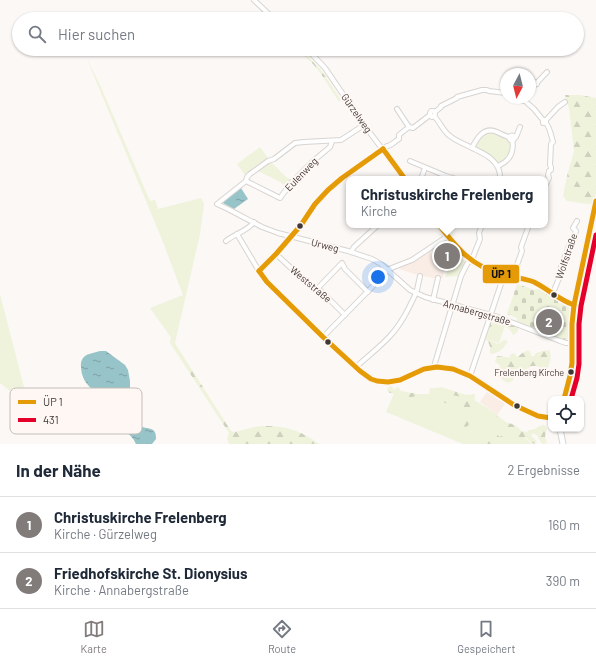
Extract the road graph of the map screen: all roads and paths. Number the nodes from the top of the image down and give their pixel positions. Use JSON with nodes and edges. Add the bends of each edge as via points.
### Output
{"nodes":[{"id":1,"x":254,"y":0,"type":"edge"},
{"id":2,"x":267,"y":12,"type":"edge"},
{"id":3,"x":314,"y":56,"type":"edge"},
{"id":4,"x":547,"y":72,"type":"dead end"},
{"id":5,"x":537,"y":84,"type":"edge"},
{"id":6,"x":500,"y":93,"type":"edge"},
{"id":7,"x":565,"y":102,"type":"dead end"},
{"id":8,"x":527,"y":104,"type":"edge"},
{"id":9,"x":397,"y":109,"type":"dead end"},
{"id":10,"x":433,"y":114,"type":"junction"},
{"id":11,"x":545,"y":121,"type":"junction"},
{"id":12,"x":364,"y":125,"type":"junction"},
{"id":13,"x":409,"y":127,"type":"junction"},
{"id":14,"x":520,"y":127,"type":"dead end"},
{"id":15,"x":512,"y":138,"type":"junction"},
{"id":16,"x":332,"y":141,"type":"junction"},
{"id":17,"x":472,"y":148,"type":"junction"},
{"id":18,"x":382,"y":149,"type":"junction"},
{"id":19,"x":410,"y":161,"type":"dead end"},
{"id":20,"x":498,"y":166,"type":"junction"},
{"id":21,"x":425,"y":168,"type":"junction"},
{"id":22,"x":403,"y":176,"type":"edge"},
{"id":23,"x":422,"y":176,"type":"edge"},
{"id":24,"x":446,"y":176,"type":"edge"},
{"id":25,"x":500,"y":176,"type":"edge"},
{"id":26,"x":548,"y":180,"type":"edge"},
{"id":27,"x":246,"y":181,"type":"junction"},
{"id":28,"x":596,"y":201,"type":"edge"},
{"id":29,"x":577,"y":221,"type":"dead end"},
{"id":30,"x":254,"y":222,"type":"junction"},
{"id":31,"x":375,"y":228,"type":"edge"},
{"id":32,"x":441,"y":228,"type":"edge"},
{"id":33,"x":481,"y":228,"type":"edge"},
{"id":34,"x":528,"y":228,"type":"edge"},
{"id":35,"x":237,"y":234,"type":"junction"},
{"id":36,"x":448,"y":236,"type":"junction"},
{"id":37,"x":291,"y":237,"type":"junction"},
{"id":38,"x":226,"y":242,"type":"dead end"},
{"id":39,"x":351,"y":252,"type":"junction"},
{"id":40,"x":276,"y":254,"type":"junction"},
{"id":41,"x":470,"y":260,"type":"junction"},
{"id":42,"x":387,"y":270,"type":"junction"},
{"id":43,"x":259,"y":271,"type":"junction"},
{"id":44,"x":420,"y":276,"type":"dead end"},
{"id":45,"x":512,"y":276,"type":"junction"},
{"id":46,"x":438,"y":278,"type":"dead end"},
{"id":47,"x":502,"y":282,"type":"dead end"},
{"id":48,"x":317,"y":289,"type":"junction"},
{"id":49,"x":368,"y":292,"type":"junction"},
{"id":50,"x":415,"y":293,"type":"junction"},
{"id":51,"x":553,"y":293,"type":"junction"},
{"id":52,"x":433,"y":300,"type":"junction"},
{"id":53,"x":574,"y":304,"type":"junction"},
{"id":54,"x":452,"y":305,"type":"junction"},
{"id":55,"x":345,"y":315,"type":"junction"},
{"id":56,"x":490,"y":315,"type":"junction"},
{"id":57,"x":323,"y":337,"type":"junction"},
{"id":58,"x":572,"y":343,"type":"junction"},
{"id":59,"x":356,"y":367,"type":"junction"},
{"id":60,"x":435,"y":367,"type":"junction"},
{"id":61,"x":470,"y":376,"type":"junction"},
{"id":62,"x":565,"y":396,"type":"edge"},
{"id":63,"x":548,"y":418,"type":"edge"},
{"id":64,"x":560,"y":432,"type":"edge"},
{"id":65,"x":563,"y":444,"type":"edge"}],
"edges":[{"from":1,"to":2,"type":"street"},
{"from":3,"to":12,"type":"street","name":"Gürzelweg","via":[[325,68]]},
{"from":4,"to":5,"type":"street"},
{"from":6,"to":10,"type":"street","via":[[474,91],[457,96]]},
{"from":7,"to":11,"type":"street"},
{"from":8,"to":11,"type":"street"},
{"from":9,"to":13,"type":"street"},
{"from":10,"to":13,"type":"street","via":[[413,128]]},
{"from":10,"to":17,"type":"street","via":[[446,133]]},
{"from":11,"to":26,"type":"street","via":[[552,142]]},
{"from":12,"to":16,"type":"street","via":[[341,140]]},
{"from":12,"to":18,"type":"street","name":"Gürzelweg"},
{"from":13,"to":18,"type":"street","via":[[399,135],[398,140]]},
{"from":14,"to":15,"type":"street","via":[[516,137]]},
{"from":15,"to":17,"type":"street","via":[[487,131],[479,136]]},
{"from":15,"to":20,"type":"street","via":[[514,145],[509,159]]},
{"from":16,"to":27,"type":"street","via":[[295,143],[247,176]]},
{"from":16,"to":27,"type":"street","name":"Eulenweg","via":[[280,198]]},
{"from":17,"to":20,"type":"street","via":[[491,158]]},
{"from":18,"to":22,"type":"street","name":"Gürzelweg"},
{"from":18,"to":37,"type":"street","via":[[328,190]]},
{"from":19,"to":21,"type":"street"},
{"from":20,"to":25,"type":"street"},
{"from":21,"to":23,"type":"street"},
{"from":21,"to":24,"type":"street"},
{"from":27,"to":30,"type":"street","name":"Urweg","via":[[217,204]]},
{"from":28,"to":53,"type":"main road"},
{"from":29,"to":51,"type":"street","name":"Wolfstraße","via":[[573,228],[576,230],[574,237]]},
{"from":30,"to":35,"type":"street"},
{"from":30,"to":37,"type":"street","name":"Urweg"},
{"from":31,"to":39,"type":"street"},
{"from":32,"to":36,"type":"street"},
{"from":33,"to":41,"type":"street","via":[[480,239]]},
{"from":34,"to":45,"type":"street"},
{"from":35,"to":38,"type":"street"},
{"from":35,"to":43,"type":"street"},
{"from":36,"to":41,"type":"street"},
{"from":36,"to":42,"type":"street","via":[[412,260]]},
{"from":37,"to":39,"type":"street","name":"Urweg"},
{"from":37,"to":40,"type":"street"},
{"from":39,"to":42,"type":"street","name":"Urweg","via":[[377,261]]},
{"from":40,"to":43,"type":"street"},
{"from":40,"to":48,"type":"street","name":"Weststraße"},
{"from":41,"to":45,"type":"street","via":[[490,270]]},
{"from":41,"to":54,"type":"street","via":[[462,272]]},
{"from":42,"to":49,"type":"street"},
{"from":42,"to":50,"type":"street","name":"Annabergstraße"},
{"from":43,"to":57,"type":"street"},
{"from":44,"to":50,"type":"street"},
{"from":45,"to":51,"type":"street","via":[[532,282]]},
{"from":46,"to":52,"type":"street"},
{"from":47,"to":56,"type":"street"},
{"from":48,"to":49,"type":"street","via":[[342,263]]},
{"from":48,"to":55,"type":"street","name":"Weststraße"},
{"from":49,"to":55,"type":"street"},
{"from":50,"to":52,"type":"street","name":"Annabergstraße"},
{"from":50,"to":59,"type":"street","via":[[391,335]]},
{"from":51,"to":53,"type":"street"},
{"from":52,"to":54,"type":"street","name":"Annabergstraße"},
{"from":53,"to":58,"type":"main road"},
{"from":54,"to":56,"type":"street","name":"Annabergstraße"},
{"from":54,"to":60,"type":"street"},
{"from":55,"to":57,"type":"street"},
{"from":56,"to":58,"type":"street","name":"Annabergstraße"},
{"from":56,"to":61,"type":"street"},
{"from":57,"to":59,"type":"street"},
{"from":58,"to":62,"type":"main road","via":[[571,368]]},
{"from":59,"to":60,"type":"street","via":[[371,379],[388,382]]},
{"from":60,"to":61,"type":"street","via":[[452,369]]},
{"from":61,"to":63,"type":"street","via":[[522,410]]},
{"from":64,"to":65,"type":"main road"}]}
